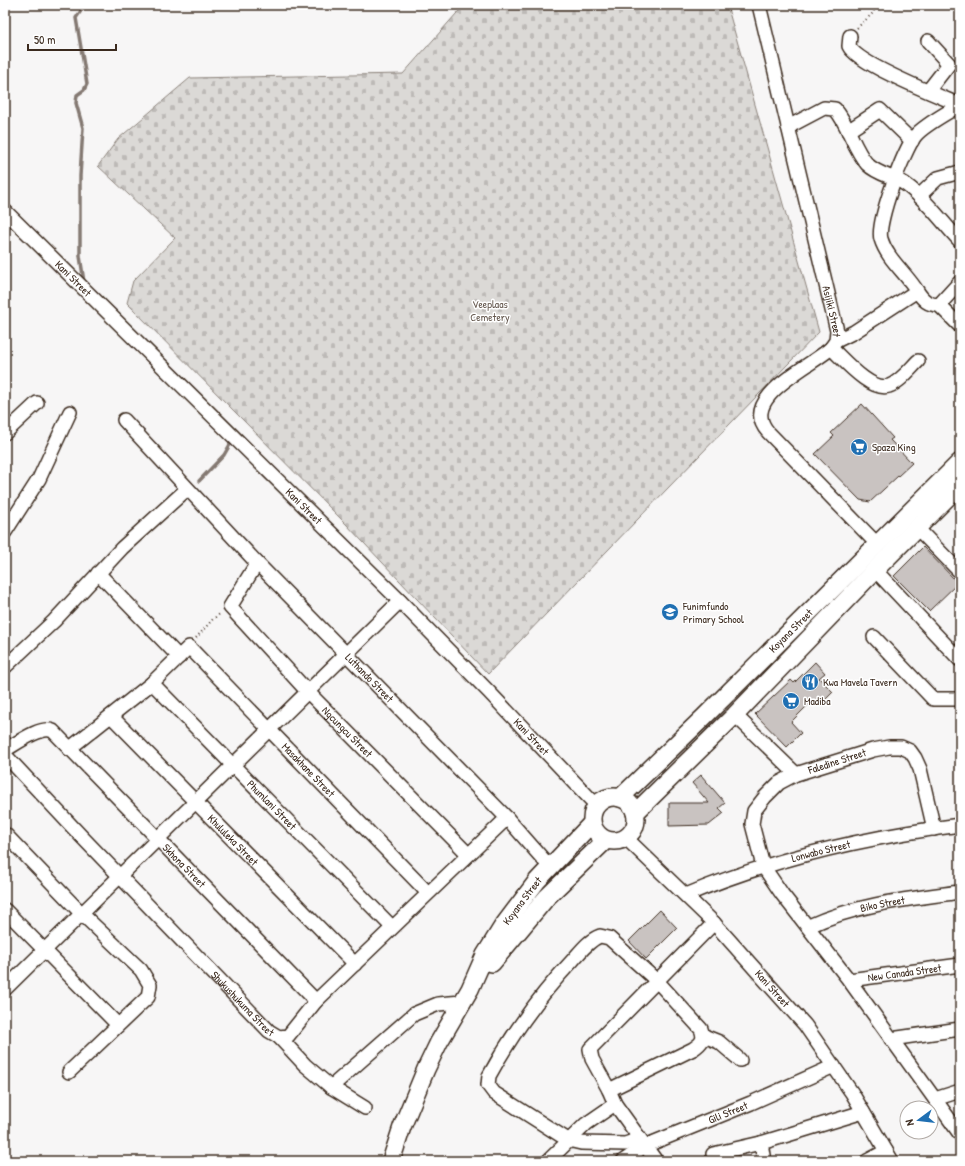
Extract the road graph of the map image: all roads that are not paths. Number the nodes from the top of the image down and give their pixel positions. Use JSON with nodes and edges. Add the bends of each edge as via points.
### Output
{"nodes":[{"id":1,"x":759,"y":5,"type":"edge"},
{"id":2,"x":850,"y":36,"type":"road end"},
{"id":3,"x":928,"y":41,"type":"dead end"},
{"id":4,"x":928,"y":91,"type":"junction"},
{"id":5,"x":960,"y":105,"type":"edge"},
{"id":6,"x":788,"y":127,"type":"junction"},
{"id":7,"x":848,"y":131,"type":"junction"},
{"id":8,"x":912,"y":141,"type":"junction"},
{"id":9,"x":960,"y":172,"type":"edge"},
{"id":10,"x":896,"y":179,"type":"junction"},
{"id":11,"x":919,"y":196,"type":"junction"},
{"id":12,"x":5,"y":211,"type":"edge"},
{"id":13,"x":960,"y":240,"type":"edge"},
{"id":14,"x":960,"y":282,"type":"edge"},
{"id":15,"x":917,"y":291,"type":"junction"},
{"id":16,"x":939,"y":306,"type":"junction"},
{"id":17,"x":960,"y":326,"type":"edge"},
{"id":18,"x":834,"y":344,"type":"junction"},
{"id":19,"x":918,"y":361,"type":"dead end"},
{"id":20,"x":37,"y":403,"type":"dead end"},
{"id":21,"x":70,"y":412,"type":"dead end"},
{"id":22,"x":124,"y":420,"type":"dead end"},
{"id":23,"x":5,"y":433,"type":"edge"},
{"id":24,"x":960,"y":462,"type":"edge"},
{"id":25,"x":960,"y":485,"type":"edge"},
{"id":26,"x":187,"y":489,"type":"junction"},
{"id":27,"x":917,"y":528,"type":"junction"},
{"id":28,"x":5,"y":532,"type":"edge"},
{"id":29,"x":878,"y":544,"type":"junction"},
{"id":30,"x":257,"y":563,"type":"junction"},
{"id":31,"x":875,"y":570,"type":"junction"},
{"id":32,"x":960,"y":572,"type":"edge"},
{"id":33,"x":98,"y":573,"type":"junction"},
{"id":34,"x":400,"y":601,"type":"junction"},
{"id":35,"x":874,"y":637,"type":"dead end"},
{"id":36,"x":347,"y":653,"type":"junction"},
{"id":37,"x":179,"y":657,"type":"junction"},
{"id":38,"x":960,"y":660,"type":"edge"},
{"id":39,"x":5,"y":667,"type":"edge"},
{"id":40,"x":152,"y":683,"type":"junction"},
{"id":41,"x":307,"y":691,"type":"junction"},
{"id":42,"x":960,"y":699,"type":"edge"},
{"id":43,"x":735,"y":715,"type":"junction"},
{"id":44,"x":111,"y":716,"type":"junction"},
{"id":45,"x":269,"y":730,"type":"junction"},
{"id":46,"x":69,"y":748,"type":"junction"},
{"id":47,"x":5,"y":750,"type":"edge"},
{"id":48,"x":5,"y":755,"type":"edge"},
{"id":49,"x":232,"y":765,"type":"junction"},
{"id":50,"x":796,"y":774,"type":"junction"},
{"id":51,"x":620,"y":798,"type":"junction"},
{"id":52,"x":194,"y":803,"type":"junction"},
{"id":53,"x":597,"y":806,"type":"junction"},
{"id":54,"x":635,"y":813,"type":"junction"},
{"id":55,"x":507,"y":818,"type":"junction"},
{"id":56,"x":592,"y":823,"type":"junction"},
{"id":57,"x":960,"y":825,"type":"edge"},
{"id":58,"x":934,"y":829,"type":"junction"},
{"id":59,"x":5,"y":834,"type":"edge"},
{"id":60,"x":626,"y":838,"type":"junction"},
{"id":61,"x":157,"y":840,"type":"junction"},
{"id":62,"x":606,"y":840,"type":"junction"},
{"id":63,"x":468,"y":854,"type":"junction"},
{"id":64,"x":763,"y":866,"type":"junction"},
{"id":65,"x":550,"y":867,"type":"junction"},
{"id":66,"x":121,"y":876,"type":"junction"},
{"id":67,"x":960,"y":892,"type":"edge"},
{"id":68,"x":428,"y":893,"type":"junction"},
{"id":69,"x":686,"y":895,"type":"junction"},
{"id":70,"x":6,"y":912,"type":"edge"},
{"id":71,"x":81,"y":913,"type":"junction"},
{"id":72,"x":714,"y":923,"type":"junction"},
{"id":73,"x":808,"y":926,"type":"junction"},
{"id":74,"x":392,"y":927,"type":"junction"},
{"id":75,"x":44,"y":949,"type":"junction"},
{"id":76,"x":355,"y":964,"type":"junction"},
{"id":77,"x":960,"y":965,"type":"edge"},
{"id":78,"x":849,"y":980,"type":"junction"},
{"id":79,"x":657,"y":981,"type":"junction"},
{"id":80,"x":5,"y":989,"type":"edge"},
{"id":81,"x":466,"y":996,"type":"junction"},
{"id":82,"x":316,"y":1001,"type":"junction"},
{"id":83,"x":118,"y":1025,"type":"junction"},
{"id":84,"x":960,"y":1029,"type":"edge"},
{"id":85,"x":704,"y":1036,"type":"junction"},
{"id":86,"x":279,"y":1037,"type":"junction"},
{"id":87,"x":891,"y":1039,"type":"junction"},
{"id":88,"x":740,"y":1060,"type":"dead end"},
{"id":89,"x":834,"y":1066,"type":"junction"},
{"id":90,"x":69,"y":1072,"type":"dead end"},
{"id":91,"x":331,"y":1087,"type":"junction"},
{"id":92,"x":609,"y":1090,"type":"junction"},
{"id":93,"x":960,"y":1091,"type":"edge"},
{"id":94,"x":935,"y":1099,"type":"junction"},
{"id":95,"x":615,"y":1104,"type":"junction"},
{"id":96,"x":365,"y":1108,"type":"dead end"},
{"id":97,"x":863,"y":1112,"type":"junction"},
{"id":98,"x":960,"y":1134,"type":"edge"},
{"id":99,"x":568,"y":1140,"type":"junction"},
{"id":100,"x":642,"y":1141,"type":"junction"},
{"id":101,"x":761,"y":1143,"type":"junction"},
{"id":102,"x":713,"y":1154,"type":"dead end"},
{"id":103,"x":889,"y":1156,"type":"edge"},
{"id":104,"x":395,"y":1160,"type":"edge"},
{"id":105,"x":548,"y":1161,"type":"edge"},
{"id":106,"x":623,"y":1161,"type":"edge"},
{"id":107,"x":656,"y":1161,"type":"edge"},
{"id":108,"x":764,"y":1161,"type":"edge"},
{"id":109,"x":867,"y":1161,"type":"edge"}],
"edges":[{"from":1,"to":6,"type":"street","name":"Asijiki Street"},
{"from":2,"to":4,"type":"street","via":[[849,46],[857,55]]},
{"from":3,"to":4,"type":"street","via":[[949,65]]},
{"from":4,"to":5,"type":"street"},
{"from":5,"to":8,"type":"street","via":[[925,128]]},
{"from":6,"to":7,"type":"street","via":[[829,107],[839,113]]},
{"from":6,"to":18,"type":"street","name":"Asijiki Street","via":[[833,308],[837,331]]},
{"from":7,"to":8,"type":"street","via":[[880,110]]},
{"from":7,"to":10,"type":"street","via":[[869,165],[878,172]]},
{"from":8,"to":10,"type":"street"},
{"from":9,"to":11,"type":"street","via":[[938,178]]},
{"from":10,"to":11,"type":"street"},
{"from":10,"to":15,"type":"street","via":[[882,220],[880,235],[887,252]]},
{"from":11,"to":13,"type":"street"},
{"from":12,"to":34,"type":"street","name":"Kani Street"},
{"from":14,"to":16,"type":"street"},
{"from":15,"to":16,"type":"street","via":[[923,300]]},
{"from":15,"to":18,"type":"street"},
{"from":16,"to":17,"type":"street"},
{"from":18,"to":19,"type":"street","via":[[866,380],[881,387],[894,383]]},
{"from":18,"to":29,"type":"street","name":"Asijiki Street","via":[[770,393],[762,406],[761,420],[768,432]]},
{"from":20,"to":23,"type":"street"},
{"from":21,"to":28,"type":"street","via":[[39,479]]},
{"from":22,"to":26,"type":"street","name":"Luthando Street"},
{"from":24,"to":29,"type":"main road","name":"Koyana Street"},
{"from":25,"to":27,"type":"main road","name":"Koyana Street"},
{"from":26,"to":30,"type":"street","name":"Luthando Street"},
{"from":26,"to":33,"type":"street"},
{"from":27,"to":31,"type":"main road","name":"Koyana Street"},
{"from":27,"to":32,"type":"street"},
{"from":29,"to":51,"type":"main road","name":"Koyana Street"},
{"from":30,"to":36,"type":"street","name":"Luthando Street"},
{"from":30,"to":41,"type":"street","name":"Ngcungcu Street","via":[[230,607]]},
{"from":31,"to":38,"type":"street"},
{"from":31,"to":43,"type":"main road","name":"Koyana Street"},
{"from":33,"to":37,"type":"street"},
{"from":33,"to":39,"type":"street","via":[[54,621]]},
{"from":34,"to":36,"type":"street"},
{"from":34,"to":53,"type":"street","name":"Kani Street"},
{"from":35,"to":42,"type":"street","via":[[933,699]]},
{"from":36,"to":41,"type":"street"},
{"from":36,"to":55,"type":"street","name":"Luthando Street"},
{"from":37,"to":40,"type":"street"},
{"from":37,"to":45,"type":"street","name":"Masakhane Street","via":[[189,647]]},
{"from":40,"to":44,"type":"street"},
{"from":40,"to":49,"type":"street","name":"Phumlani Street"},
{"from":41,"to":45,"type":"street"},
{"from":41,"to":63,"type":"street","name":"Ngcungcu Street"},
{"from":43,"to":50,"type":"street"},
{"from":43,"to":54,"type":"main road","name":"Koyana Street"},
{"from":44,"to":46,"type":"street"},
{"from":44,"to":52,"type":"street","name":"Khululeka Street"},
{"from":45,"to":49,"type":"street"},
{"from":45,"to":68,"type":"street","name":"Masakhane Street"},
{"from":46,"to":47,"type":"street","name":"Skhona Street","via":[[53,731],[45,729]]},
{"from":46,"to":61,"type":"street","name":"Skhona Street"},
{"from":48,"to":66,"type":"street","name":"Shukushukuma Street"},
{"from":49,"to":52,"type":"street"},
{"from":49,"to":74,"type":"street","name":"Phumlani Street"},
{"from":50,"to":58,"type":"street","name":"Faledine Street","via":[[873,750],[889,746],[901,747],[910,751],[920,769]]},
{"from":50,"to":64,"type":"street","name":"Faledine Street","via":[[779,783],[754,811],[752,824]]},
{"from":51,"to":53,"type":"main road","via":[[605,799]]},
{"from":51,"to":54,"type":"main road","via":[[627,801]]},
{"from":52,"to":61,"type":"street"},
{"from":52,"to":76,"type":"street","name":"Khululeka Street"},
{"from":53,"to":56,"type":"main road"},
{"from":54,"to":60,"type":"main road","via":[[635,827]]},
{"from":55,"to":63,"type":"street","name":"Shukushukuma Street"},
{"from":55,"to":65,"type":"street","name":"Luthando Street"},
{"from":56,"to":62,"type":"main road","via":[[595,830]]},
{"from":56,"to":65,"type":"main road","name":"Koyana Street"},
{"from":57,"to":58,"type":"street","name":"Lonwabo Street"},
{"from":58,"to":64,"type":"street","name":"Lonwabo Street","via":[[872,838]]},
{"from":59,"to":71,"type":"street"},
{"from":60,"to":62,"type":"main road"},
{"from":60,"to":69,"type":"street","name":"Kani Street"},
{"from":61,"to":66,"type":"street"},
{"from":61,"to":82,"type":"street","name":"Skhona Street"},
{"from":62,"to":81,"type":"main road","name":"Koyana Street","via":[[547,897]]},
{"from":63,"to":68,"type":"street","name":"Shukushukuma Street"},
{"from":64,"to":69,"type":"street","name":"Lonwabo Street"},
{"from":64,"to":73,"type":"street","name":"Faledine Street"},
{"from":65,"to":81,"type":"main road","name":"Koyana Street","via":[[503,926]]},
{"from":66,"to":71,"type":"street"},
{"from":66,"to":86,"type":"street","name":"Shukushukuma Street","via":[[269,1031]]},
{"from":67,"to":73,"type":"street","name":"Biko Street","via":[[871,905]]},
{"from":68,"to":74,"type":"street","name":"Shukushukuma Street"},
{"from":69,"to":72,"type":"street","name":"Kani Street"},
{"from":70,"to":75,"type":"street"},
{"from":71,"to":75,"type":"street"},
{"from":71,"to":83,"type":"street","via":[[141,970],[150,985],[148,997]]},
{"from":72,"to":79,"type":"street"},
{"from":72,"to":89,"type":"street","name":"Kani Street","via":[[805,1025]]},
{"from":73,"to":78,"type":"street","name":"Faledine Street"},
{"from":74,"to":76,"type":"street","name":"Shukushukuma Street"},
{"from":75,"to":80,"type":"street"},
{"from":75,"to":83,"type":"street"},
{"from":76,"to":82,"type":"street","name":"Shukushukuma Street"},
{"from":77,"to":78,"type":"street","name":"New Canada Street"},
{"from":78,"to":87,"type":"street","name":"Faledine Street"},
{"from":79,"to":85,"type":"street"},
{"from":79,"to":92,"type":"street","via":[[590,1048],[592,1059]]},
{"from":79,"to":99,"type":"street","via":[[609,938],[595,938],[521,1021],[492,1069],[487,1080],[494,1093]]},
{"from":81,"to":91,"type":"street","via":[[414,1014]]},
{"from":81,"to":104,"type":"main road","name":"Koyana Street","via":[[426,1069],[402,1127]]},
{"from":82,"to":86,"type":"street","name":"Shukushukuma Street","via":[[288,1036]]},
{"from":83,"to":90,"type":"street"},
{"from":84,"to":87,"type":"street"},
{"from":85,"to":88,"type":"street","via":[[719,1042]]},
{"from":85,"to":92,"type":"street","via":[[703,1041],[693,1049]]},
{"from":86,"to":91,"type":"street","via":[[305,1065]]},
{"from":87,"to":94,"type":"street","name":"Faledine Street"},
{"from":89,"to":97,"type":"street","name":"Kani Street"},
{"from":89,"to":100,"type":"street","name":"Gili Street","via":[[751,1103]]},
{"from":91,"to":96,"type":"street"},
{"from":92,"to":95,"type":"street"},
{"from":93,"to":94,"type":"street"},
{"from":94,"to":98,"type":"street","name":"Faledine Street"},
{"from":95,"to":99,"type":"street"},
{"from":95,"to":100,"type":"street"},
{"from":97,"to":101,"type":"street"},
{"from":97,"to":103,"type":"street","name":"Kani Street"},
{"from":99,"to":100,"type":"street","via":[[581,1144],[625,1144]]},
{"from":99,"to":105,"type":"street"},
{"from":100,"to":106,"type":"street","name":"Gili Street"},
{"from":100,"to":107,"type":"street"},
{"from":101,"to":102,"type":"street"},
{"from":101,"to":108,"type":"street"},
{"from":103,"to":109,"type":"street"}]}
